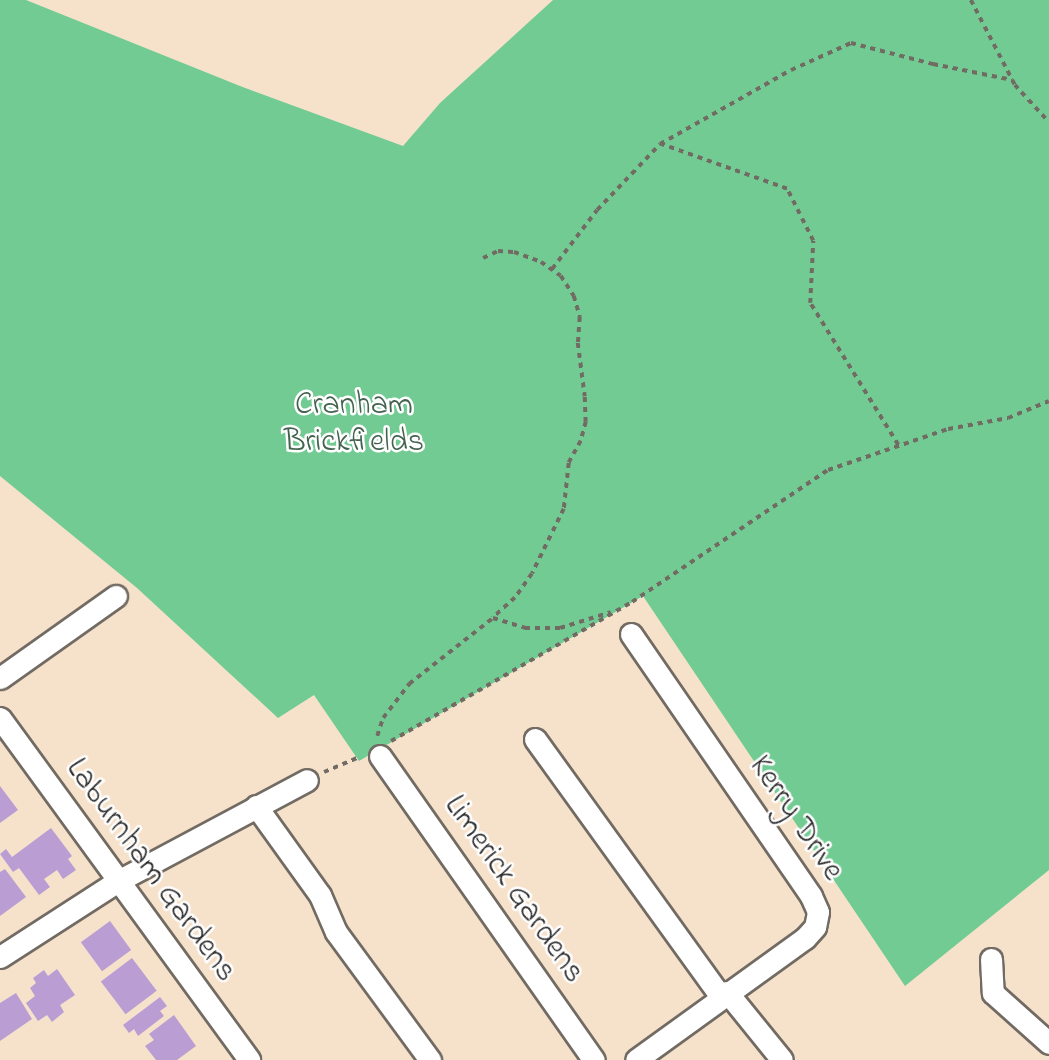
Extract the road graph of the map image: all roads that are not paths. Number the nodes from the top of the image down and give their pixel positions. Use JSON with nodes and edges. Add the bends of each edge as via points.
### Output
{"nodes":[{"id":1,"x":116,"y":596,"type":"dead end"},
{"id":2,"x":631,"y":634,"type":"road end"},
{"id":3,"x":0,"y":678,"type":"edge"},
{"id":4,"x":0,"y":719,"type":"edge"},
{"id":5,"x":535,"y":739,"type":"dead end"},
{"id":6,"x":376,"y":754,"type":"road end"},
{"id":7,"x":307,"y":780,"type":"road end"},
{"id":8,"x":256,"y":806,"type":"junction"},
{"id":9,"x":118,"y":881,"type":"junction"},
{"id":10,"x":0,"y":957,"type":"edge"},
{"id":11,"x":991,"y":959,"type":"dead end"},
{"id":12,"x":724,"y":995,"type":"junction"},
{"id":13,"x":1049,"y":1043,"type":"edge"},
{"id":14,"x":249,"y":1060,"type":"edge"},
{"id":15,"x":430,"y":1060,"type":"edge"},
{"id":16,"x":594,"y":1060,"type":"edge"},
{"id":17,"x":636,"y":1060,"type":"edge"},
{"id":18,"x":782,"y":1060,"type":"edge"}],
"edges":[{"from":1,"to":3,"type":"street"},
{"from":2,"to":12,"type":"street","name":"Kerry Drive","via":[[818,912],[815,927],[805,938]]},
{"from":4,"to":9,"type":"street","name":"Laburnham Gardens"},
{"from":5,"to":12,"type":"street"},
{"from":6,"to":16,"type":"street","name":"Limerick Gardens"},
{"from":7,"to":8,"type":"street"},
{"from":8,"to":9,"type":"street"},
{"from":8,"to":15,"type":"street","via":[[320,895],[335,932]]},
{"from":9,"to":10,"type":"street"},
{"from":9,"to":14,"type":"street","name":"Laburnham Gardens"},
{"from":11,"to":13,"type":"street","via":[[993,993]]},
{"from":12,"to":17,"type":"street","name":"Kerry Drive"},
{"from":12,"to":18,"type":"street"}]}
